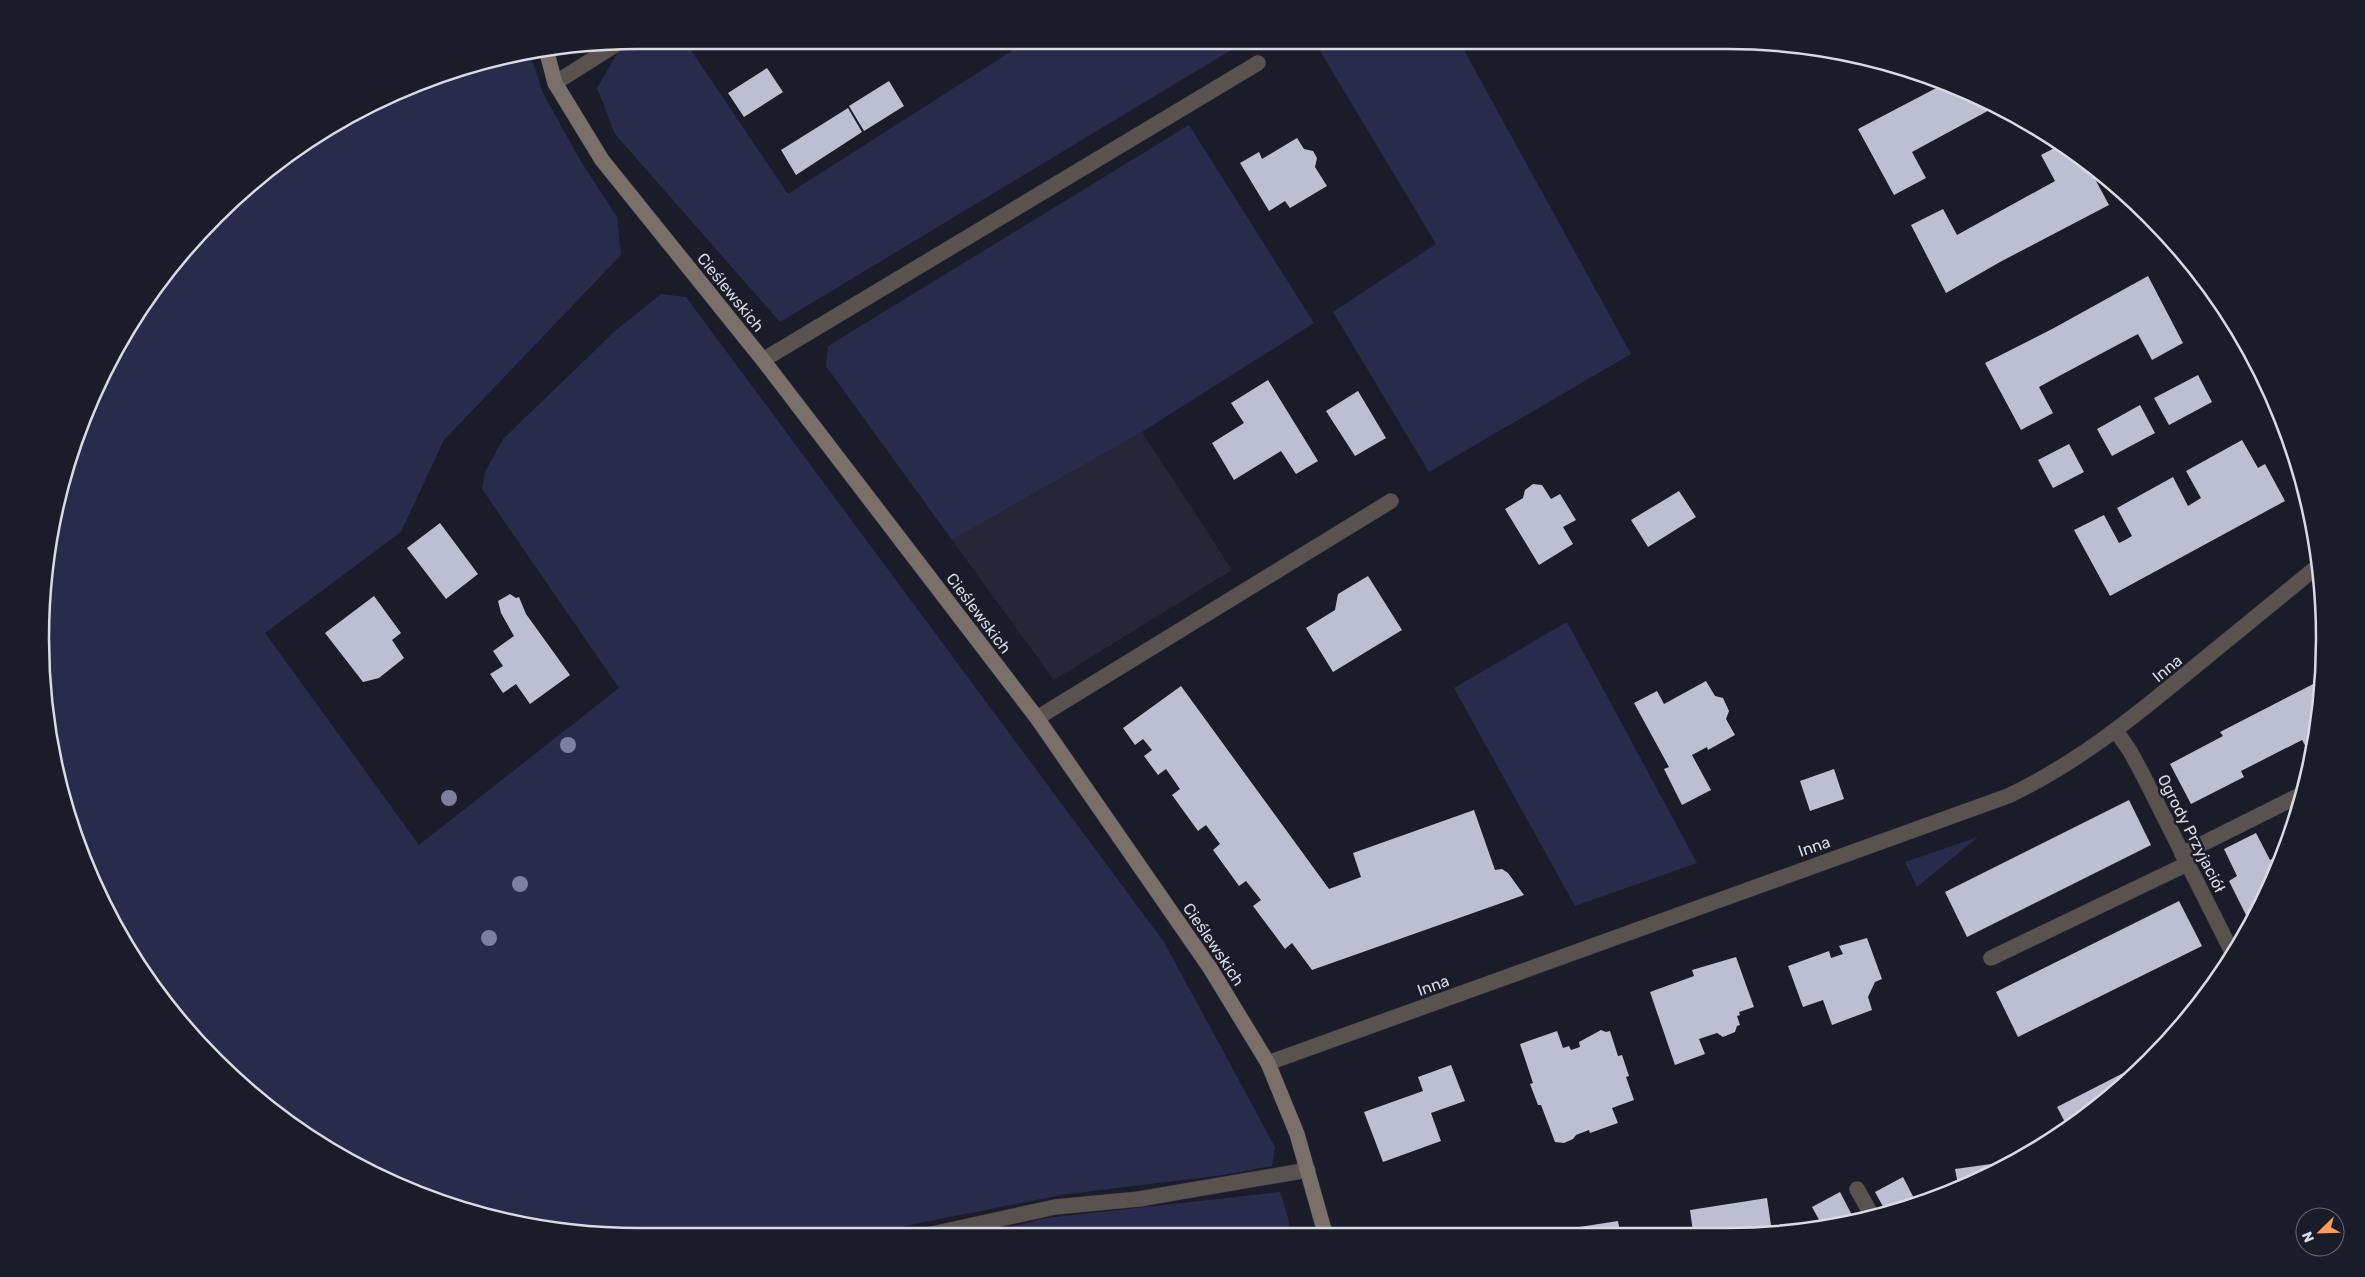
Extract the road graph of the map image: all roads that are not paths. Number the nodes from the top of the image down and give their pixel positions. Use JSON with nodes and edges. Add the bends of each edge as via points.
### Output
{"nodes":[{"id":1,"x":607,"y":50,"type":"edge"},
{"id":2,"x":548,"y":56,"type":"edge"},
{"id":3,"x":1258,"y":63,"type":"dead end"},
{"id":4,"x":554,"y":83,"type":"junction"},
{"id":5,"x":763,"y":360,"type":"junction"},
{"id":6,"x":1391,"y":501,"type":"dead end"},
{"id":7,"x":2312,"y":571,"type":"edge"},
{"id":8,"x":1037,"y":718,"type":"junction"},
{"id":9,"x":2116,"y":731,"type":"junction"},
{"id":10,"x":2294,"y":799,"type":"edge"},
{"id":11,"x":2185,"y":859,"type":"junction"},
{"id":12,"x":2229,"y":946,"type":"edge"},
{"id":13,"x":1991,"y":958,"type":"dead end"},
{"id":14,"x":1268,"y":1063,"type":"junction"},
{"id":15,"x":1308,"y":1170,"type":"junction"},
{"id":16,"x":1857,"y":1188,"type":"dead end"},
{"id":17,"x":1869,"y":1210,"type":"edge"},
{"id":18,"x":959,"y":1228,"type":"edge"},
{"id":19,"x":1324,"y":1228,"type":"edge"}],
"edges":[{"from":1,"to":4,"type":"street"},
{"from":2,"to":4,"type":"street","name":"Cieślewskich"},
{"from":3,"to":5,"type":"street"},
{"from":4,"to":5,"type":"street","name":"Cieślewskich","via":[[602,160]]},
{"from":5,"to":8,"type":"street","name":"Cieślewskich"},
{"from":6,"to":8,"type":"street"},
{"from":7,"to":9,"type":"street","name":"Inna"},
{"from":8,"to":14,"type":"street","name":"Cieślewskich","via":[[1210,968]]},
{"from":9,"to":11,"type":"street","name":"Ogrody Przyjaciół","via":[[2130,751]]},
{"from":9,"to":14,"type":"street","name":"Inna","via":[[2050,774],[2008,796]]},
{"from":10,"to":11,"type":"street"},
{"from":11,"to":12,"type":"street","name":"Ogrody Przyjaciół"},
{"from":11,"to":13,"type":"street"},
{"from":14,"to":15,"type":"street","name":"Cieślewskich","via":[[1291,1117]]},
{"from":15,"to":18,"type":"street","via":[[1139,1199],[1055,1207]]},
{"from":15,"to":19,"type":"street","name":"Cieślewskich"},
{"from":16,"to":17,"type":"street"}]}
